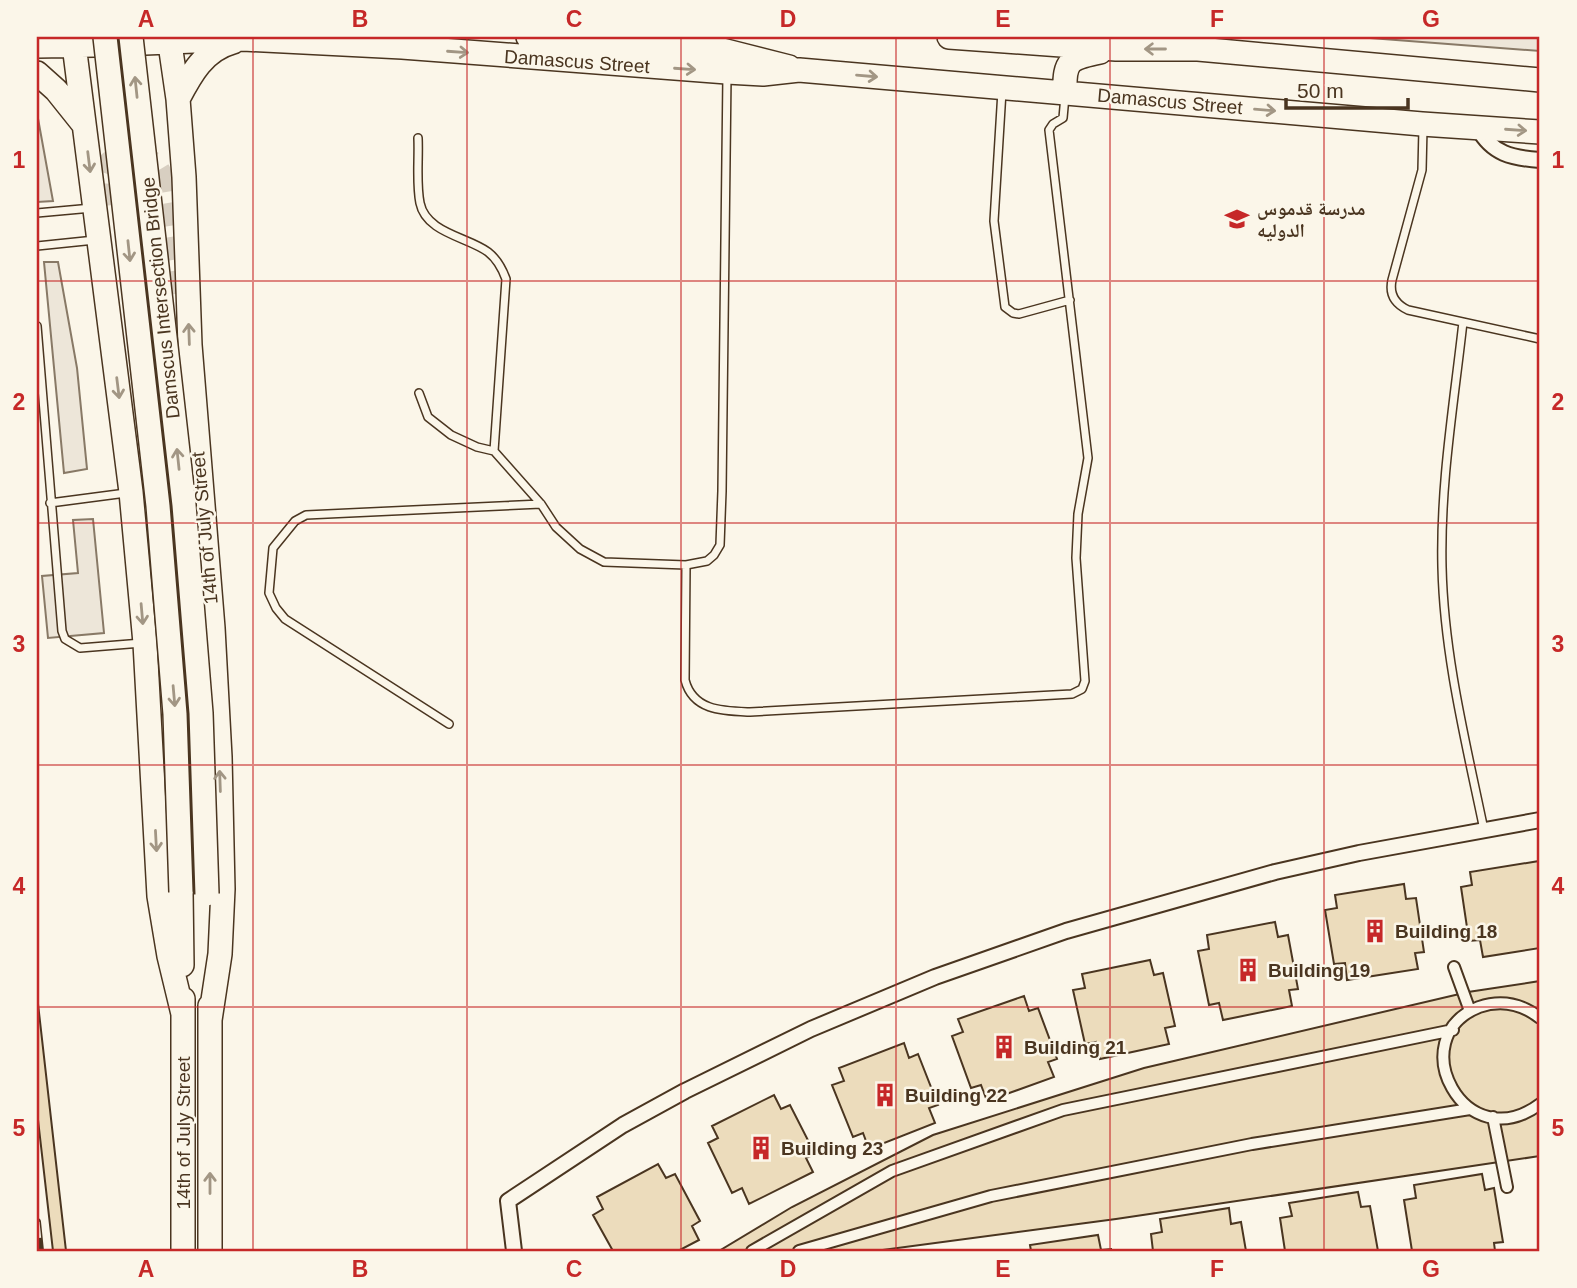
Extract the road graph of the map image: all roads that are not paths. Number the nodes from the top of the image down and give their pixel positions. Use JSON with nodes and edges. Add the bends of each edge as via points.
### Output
{"nodes":[{"id":1,"x":528,"y":37,"type":"edge"},
{"id":2,"x":949,"y":37,"type":"edge"},
{"id":3,"x":170,"y":39,"type":"edge"},
{"id":4,"x":243,"y":39,"type":"junction"},
{"id":5,"x":138,"y":40,"type":"edge"},
{"id":6,"x":87,"y":41,"type":"edge"},
{"id":7,"x":1200,"y":43,"type":"edge"},
{"id":8,"x":37,"y":46,"type":"edge"},
{"id":9,"x":1116,"y":49,"type":"junction"},
{"id":10,"x":799,"y":70,"type":"junction"},
{"id":11,"x":727,"y":72,"type":"junction"},
{"id":12,"x":37,"y":73,"type":"edge"},
{"id":13,"x":1540,"y":80,"type":"edge"},
{"id":14,"x":1002,"y":87,"type":"junction"},
{"id":15,"x":1065,"y":92,"type":"junction"},
{"id":16,"x":178,"y":99,"type":"junction"},
{"id":17,"x":1422,"y":124,"type":"junction"},
{"id":18,"x":84,"y":126,"type":"junction"},
{"id":19,"x":1478,"y":128,"type":"junction"},
{"id":20,"x":1540,"y":132,"type":"edge"},
{"id":21,"x":418,"y":138,"type":"dead end"},
{"id":22,"x":1540,"y":160,"type":"edge"},
{"id":23,"x":94,"y":208,"type":"junction"},
{"id":24,"x":37,"y":213,"type":"edge"},
{"id":25,"x":99,"y":240,"type":"junction"},
{"id":26,"x":37,"y":246,"type":"edge"},
{"id":27,"x":1070,"y":300,"type":"junction"},
{"id":28,"x":1463,"y":322,"type":"junction"},
{"id":29,"x":37,"y":326,"type":"edge"},
{"id":30,"x":1540,"y":339,"type":"edge"},
{"id":31,"x":419,"y":393,"type":"dead end"},
{"id":32,"x":494,"y":451,"type":"junction"},
{"id":33,"x":131,"y":492,"type":"junction"},
{"id":34,"x":50,"y":503,"type":"junction"},
{"id":35,"x":541,"y":504,"type":"junction"},
{"id":36,"x":686,"y":565,"type":"junction"},
{"id":37,"x":145,"y":643,"type":"junction"},
{"id":38,"x":449,"y":724,"type":"dead end"},
{"id":39,"x":1540,"y":820,"type":"edge"},
{"id":40,"x":1484,"y":830,"type":"junction"},
{"id":41,"x":181,"y":892,"type":"joint"},
{"id":42,"x":207,"y":894,"type":"joint"},
{"id":43,"x":1454,"y":967,"type":"dead end"},
{"id":44,"x":1470,"y":1011,"type":"junction"},
{"id":45,"x":183,"y":1014,"type":"junction"},
{"id":46,"x":1540,"y":1018,"type":"edge"},
{"id":47,"x":210,"y":1020,"type":"junction"},
{"id":48,"x":1452,"y":1030,"type":"junction"},
{"id":49,"x":1540,"y":1104,"type":"edge"},
{"id":50,"x":1470,"y":1109,"type":"junction"},
{"id":51,"x":1493,"y":1117,"type":"junction"},
{"id":52,"x":1507,"y":1187,"type":"dead end"},
{"id":53,"x":183,"y":1251,"type":"edge"},
{"id":54,"x":210,"y":1251,"type":"edge"},
{"id":55,"x":514,"y":1251,"type":"edge"},
{"id":56,"x":752,"y":1251,"type":"edge"},
{"id":57,"x":799,"y":1251,"type":"edge"}],
"edges":[{"from":1,"to":10,"type":"main road","name":"Damascus Street","via":[[722,50]]},
{"from":2,"to":9,"type":"main road"},
{"from":3,"to":4,"type":"main road","name":"Damascus Street"},
{"from":3,"to":5,"type":"main road","name":"Damascus Street"},
{"from":3,"to":16,"type":"main road","name":"14th of July Street"},
{"from":4,"to":11,"type":"main road","name":"Damascus Street","one_way":true},
{"from":4,"to":16,"type":"main road","via":[[209,54]]},
{"from":42,"to":5,"type":"main road","name":"Damscus Intersection Bridge","one_way":true,"bridge":true,"via":[[201,713]]},
{"from":6,"to":8,"type":"main road"},
{"from":6,"to":18,"type":"main road","name":"14th of July Street"},
{"from":6,"to":41,"type":"main road","name":"Damscus Intersection Bridge","one_way":true,"bridge":true,"via":[[159,520],[175,714]]},
{"from":7,"to":9,"type":"main road","one_way":true},
{"from":7,"to":13,"type":"main road"},
{"from":9,"to":15,"type":"main road","via":[[1072,60],[1066,70]]},
{"from":10,"to":11,"type":"main road","name":"Damascus Street"},
{"from":10,"to":14,"type":"main road","name":"Damascus Street","one_way":true},
{"from":11,"to":36,"type":"lane","via":[[720,545],[707,561]]},
{"from":12,"to":18,"type":"main road"},
{"from":14,"to":15,"type":"main road","name":"Damascus Street"},
{"from":14,"to":27,"type":"lane","via":[[995,221],[1005,307],[1020,314]]},
{"from":15,"to":17,"type":"main road","name":"Damascus Street","one_way":true},
{"from":15,"to":27,"type":"lane","via":[[1064,116],[1049,130]]},
{"from":47,"to":16,"type":"main road","name":"14th of July Street","one_way":true,"via":[[223,889],[220,757],[190,345]]},
{"from":17,"to":19,"type":"main road","name":"Damascus Street"},
{"from":17,"to":28,"type":"lane","via":[[1422,170],[1391,292],[1408,310]]},
{"from":18,"to":23,"type":"main road","name":"14th of July Street","one_way":true},
{"from":19,"to":20,"type":"main road","name":"Damascus Street","one_way":true},
{"from":19,"to":22,"type":"street","via":[[1504,155]]},
{"from":21,"to":32,"type":"lane","via":[[420,205],[429,220],[491,254],[506,279]]},
{"from":23,"to":24,"type":"lane"},
{"from":23,"to":25,"type":"main road","name":"14th of July Street"},
{"from":25,"to":26,"type":"lane"},
{"from":25,"to":33,"type":"main road","name":"14th of July Street","one_way":true},
{"from":27,"to":36,"type":"lane","via":[[1088,458],[1076,536],[1085,681],[1079,692],[750,712],[711,709],[691,696],[685,680]]},
{"from":28,"to":30,"type":"lane"},
{"from":28,"to":40,"type":"lane","via":[[1443,492],[1442,567],[1453,680]]},
{"from":29,"to":34,"type":"lane"},
{"from":31,"to":32,"type":"lane","via":[[428,417],[451,435]]},
{"from":32,"to":35,"type":"lane"},
{"from":33,"to":34,"type":"lane"},
{"from":33,"to":37,"type":"main road","name":"14th of July Street","one_way":true},
{"from":34,"to":37,"type":"lane","via":[[65,639],[80,648]]},
{"from":35,"to":36,"type":"lane","via":[[580,550],[604,562]]},
{"from":35,"to":38,"type":"lane","via":[[306,515],[295,521],[273,548],[268,593],[285,619]]},
{"from":37,"to":45,"type":"main road","name":"14th of July Street","one_way":true,"via":[[159,895]]},
{"from":39,"to":40,"type":"street"},
{"from":40,"to":55,"type":"street","via":[[1235,882],[1066,931],[873,1002],[685,1091],[623,1125],[508,1201]]},
{"from":41,"to":45,"type":"main road","name":"14th of July Street"},
{"from":42,"to":47,"type":"main road","name":"14th of July Street"},
{"from":43,"to":44,"type":"street"},
{"from":44,"to":46,"type":"street","via":[[1508,1003]]},
{"from":44,"to":48,"type":"street"},
{"from":45,"to":53,"type":"main road","name":"14th of July Street"},
{"from":54,"to":47,"type":"main road","name":"14th of July Street","one_way":true},
{"from":48,"to":50,"type":"street","via":[[1443,1061],[1447,1080],[1456,1097]]},
{"from":48,"to":56,"type":"street","via":[[1063,1110],[892,1171]]},
{"from":49,"to":51,"type":"street","via":[[1523,1115]]},
{"from":50,"to":51,"type":"street"},
{"from":50,"to":57,"type":"street","via":[[1252,1144],[991,1196]]},
{"from":51,"to":52,"type":"street"}]}
